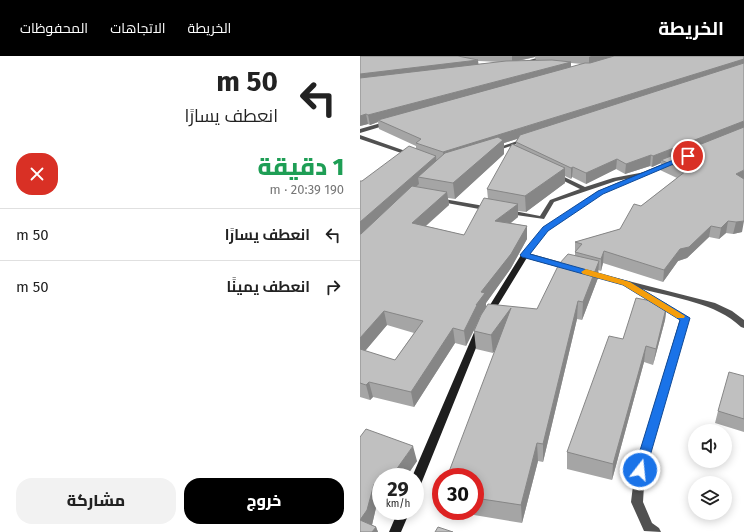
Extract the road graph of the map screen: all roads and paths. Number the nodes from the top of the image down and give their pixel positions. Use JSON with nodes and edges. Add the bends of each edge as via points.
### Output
{"nodes":[{"id":1,"x":549,"y":56,"type":"edge"},
{"id":2,"x":519,"y":64,"type":"edge"},
{"id":3,"x":390,"y":123,"type":"edge"},
{"id":4,"x":360,"y":131,"type":"edge"},
{"id":5,"x":360,"y":137,"type":"edge"},
{"id":6,"x":529,"y":138,"type":"edge"},
{"id":7,"x":500,"y":148,"type":"junction"},
{"id":8,"x":507,"y":151,"type":"edge"},
{"id":9,"x":486,"y":152,"type":"edge"},
{"id":10,"x":416,"y":156,"type":"edge"},
{"id":11,"x":680,"y":159,"type":"edge"},
{"id":12,"x":549,"y":172,"type":"edge"},
{"id":13,"x":645,"y":174,"type":"junction"},
{"id":14,"x":584,"y":189,"type":"junction"},
{"id":15,"x":435,"y":199,"type":"edge"},
{"id":16,"x":496,"y":210,"type":"edge"},
{"id":17,"x":504,"y":212,"type":"edge"},
{"id":18,"x":542,"y":218,"type":"junction"},
{"id":19,"x":546,"y":229,"type":"junction"},
{"id":20,"x":525,"y":255,"type":"junction"},
{"id":21,"x":626,"y":283,"type":"junction"},
{"id":22,"x":744,"y":326,"type":"edge"},
{"id":23,"x":422,"y":468,"type":"edge"},
{"id":24,"x":400,"y":520,"type":"edge"},
{"id":25,"x":395,"y":532,"type":"edge"},
{"id":26,"x":655,"y":532,"type":"edge"}],
"edges":[{"from":1,"to":2,"type":"street"},
{"from":3,"to":4,"type":"street"},
{"from":5,"to":10,"type":"street"},
{"from":6,"to":7,"type":"street"},
{"from":7,"to":8,"type":"street"},
{"from":7,"to":9,"type":"street"},
{"from":11,"to":13,"type":"street"},
{"from":12,"to":14,"type":"street"},
{"from":13,"to":14,"type":"street","via":[[615,179]]},
{"from":13,"to":19,"type":"street","via":[[600,192]]},
{"from":14,"to":18,"type":"street","via":[[552,200]]},
{"from":15,"to":16,"type":"street"},
{"from":17,"to":18,"type":"street"},
{"from":18,"to":19,"type":"street"},
{"from":19,"to":20,"type":"street"},
{"from":20,"to":21,"type":"street"},
{"from":20,"to":23,"type":"street","via":[[477,332]]},
{"from":21,"to":22,"type":"street","via":[[726,310]]},
{"from":21,"to":26,"type":"street","via":[[685,318],[640,470],[637,502],[648,526]]},
{"from":24,"to":25,"type":"street"}]}
